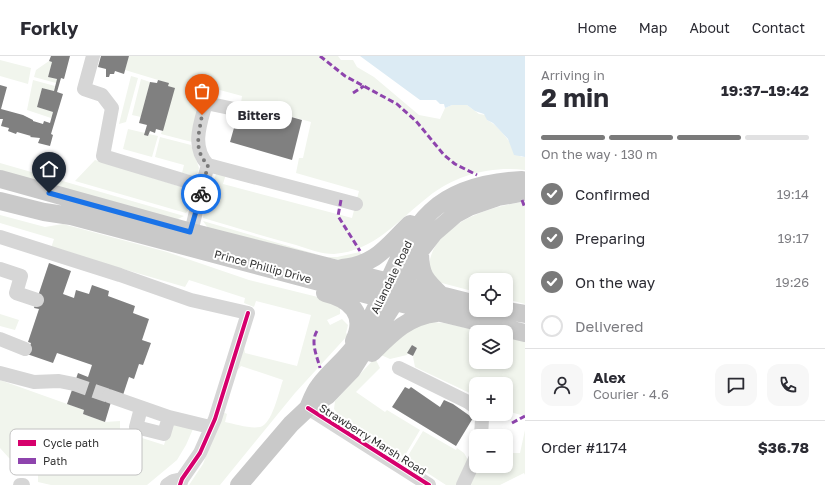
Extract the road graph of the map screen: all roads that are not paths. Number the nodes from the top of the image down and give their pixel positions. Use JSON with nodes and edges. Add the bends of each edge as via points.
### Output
{"nodes":[{"id":1,"x":93,"y":56,"type":"edge"},
{"id":2,"x":239,"y":110,"type":"dead end"},
{"id":3,"x":208,"y":165,"type":"junction"},
{"id":4,"x":0,"y":179,"type":"edge"},
{"id":5,"x":525,"y":184,"type":"edge"},
{"id":6,"x":202,"y":186,"type":"junction"},
{"id":7,"x":525,"y":189,"type":"edge"},
{"id":8,"x":0,"y":201,"type":"edge"},
{"id":9,"x":356,"y":204,"type":"dead end"},
{"id":10,"x":424,"y":218,"type":"junction"},
{"id":11,"x":0,"y":238,"type":"edge"},
{"id":12,"x":189,"y":239,"type":"junction"},
{"id":13,"x":420,"y":251,"type":"junction"},
{"id":14,"x":337,"y":268,"type":"junction"},
{"id":15,"x":0,"y":270,"type":"edge"},
{"id":16,"x":392,"y":292,"type":"junction"},
{"id":17,"x":37,"y":300,"type":"dead end"},
{"id":18,"x":469,"y":304,"type":"edge"},
{"id":19,"x":442,"y":305,"type":"junction"},
{"id":20,"x":513,"y":312,"type":"edge"},
{"id":21,"x":525,"y":314,"type":"edge"},
{"id":22,"x":525,"y":333,"type":"edge"},
{"id":23,"x":0,"y":339,"type":"edge"},
{"id":24,"x":25,"y":349,"type":"dead end"},
{"id":25,"x":346,"y":366,"type":"junction"},
{"id":26,"x":399,"y":368,"type":"dead end"},
{"id":27,"x":0,"y":372,"type":"edge"},
{"id":28,"x":74,"y":384,"type":"tunnel mouth"},
{"id":29,"x":109,"y":396,"type":"tunnel mouth"},
{"id":30,"x":469,"y":403,"type":"edge"},
{"id":31,"x":141,"y":408,"type":"junction"},
{"id":32,"x":308,"y":408,"type":"junction"},
{"id":33,"x":169,"y":417,"type":"junction"},
{"id":34,"x":210,"y":427,"type":"junction"},
{"id":35,"x":469,"y":471,"type":"edge"},
{"id":36,"x":412,"y":480,"type":"edge"},
{"id":37,"x":181,"y":482,"type":"edge"},
{"id":38,"x":167,"y":485,"type":"edge"},
{"id":39,"x":239,"y":485,"type":"edge"},
{"id":40,"x":429,"y":485,"type":"edge"},
{"id":41,"x":462,"y":485,"type":"edge"}],
"edges":[{"from":1,"to":6,"type":"street","via":[[84,89],[102,95],[112,108],[103,156]]},
{"from":2,"to":3,"type":"street","via":[[206,103],[197,145]]},
{"from":3,"to":6,"type":"street"},
{"from":3,"to":9,"type":"street"},
{"from":4,"to":12,"type":"main road","name":"Prince Phillip Drive"},
{"from":5,"to":10,"type":"main road","name":"Allandale Road","via":[[522,180],[506,181],[472,188],[442,202]]},
{"from":6,"to":12,"type":"street"},
{"from":7,"to":13,"type":"main road","name":"Allandale Road","via":[[521,193],[483,201],[456,214],[434,233]]},
{"from":8,"to":12,"type":"main road","name":"Prince Phillip Drive","via":[[44,212]]},
{"from":10,"to":14,"type":"main road","via":[[414,220],[379,254],[367,262],[358,266]]},
{"from":10,"to":16,"type":"main road","name":"Allandale Road","via":[[406,244]]},
{"from":11,"to":34,"type":"street","via":[[191,300],[248,313],[220,404]]},
{"from":12,"to":14,"type":"main road","name":"Prince Phillip Drive"},
{"from":12,"to":16,"type":"main road","name":"Prince Phillip Drive"},
{"from":12,"to":25,"type":"main road","via":[[207,260],[348,301],[356,313],[358,330]]},
{"from":13,"to":16,"type":"main road","name":"Allandale Road"},
{"from":13,"to":19,"type":"main road","via":[[422,274]]},
{"from":14,"to":16,"type":"main road","name":"Prince Phillip Drive"},
{"from":15,"to":17,"type":"street","via":[[21,276],[16,293]]},
{"from":16,"to":19,"type":"main road","name":"Prince Phillip Drive"},
{"from":16,"to":25,"type":"main road","name":"Allandale Road"},
{"from":18,"to":19,"type":"main road","name":"Prince Phillip Drive"},
{"from":19,"to":22,"type":"main road","name":"Prince Phillip Drive"},
{"from":19,"to":25,"type":"main road","via":[[402,324],[360,365]]},
{"from":20,"to":21,"type":"main road"},
{"from":23,"to":24,"type":"street"},
{"from":25,"to":32,"type":"main road","name":"Allandale Road","via":[[327,396]]},
{"from":26,"to":30,"type":"street"},
{"from":27,"to":28,"type":"street","via":[[34,382],[59,381]]},
{"from":29,"to":31,"type":"street"},
{"from":31,"to":33,"type":"street"},
{"from":31,"to":33,"type":"street","via":[[136,427],[164,434]]},
{"from":32,"to":36,"type":"street","name":"Strawberry Marsh Road"},
{"from":32,"to":39,"type":"main road","name":"Allandale Road"},
{"from":33,"to":34,"type":"street"},
{"from":34,"to":37,"type":"street","via":[[195,462]]},
{"from":35,"to":41,"type":"street"},
{"from":36,"to":40,"type":"street","name":"Strawberry Marsh Road"},
{"from":37,"to":38,"type":"street","via":[[173,481]]}]}
